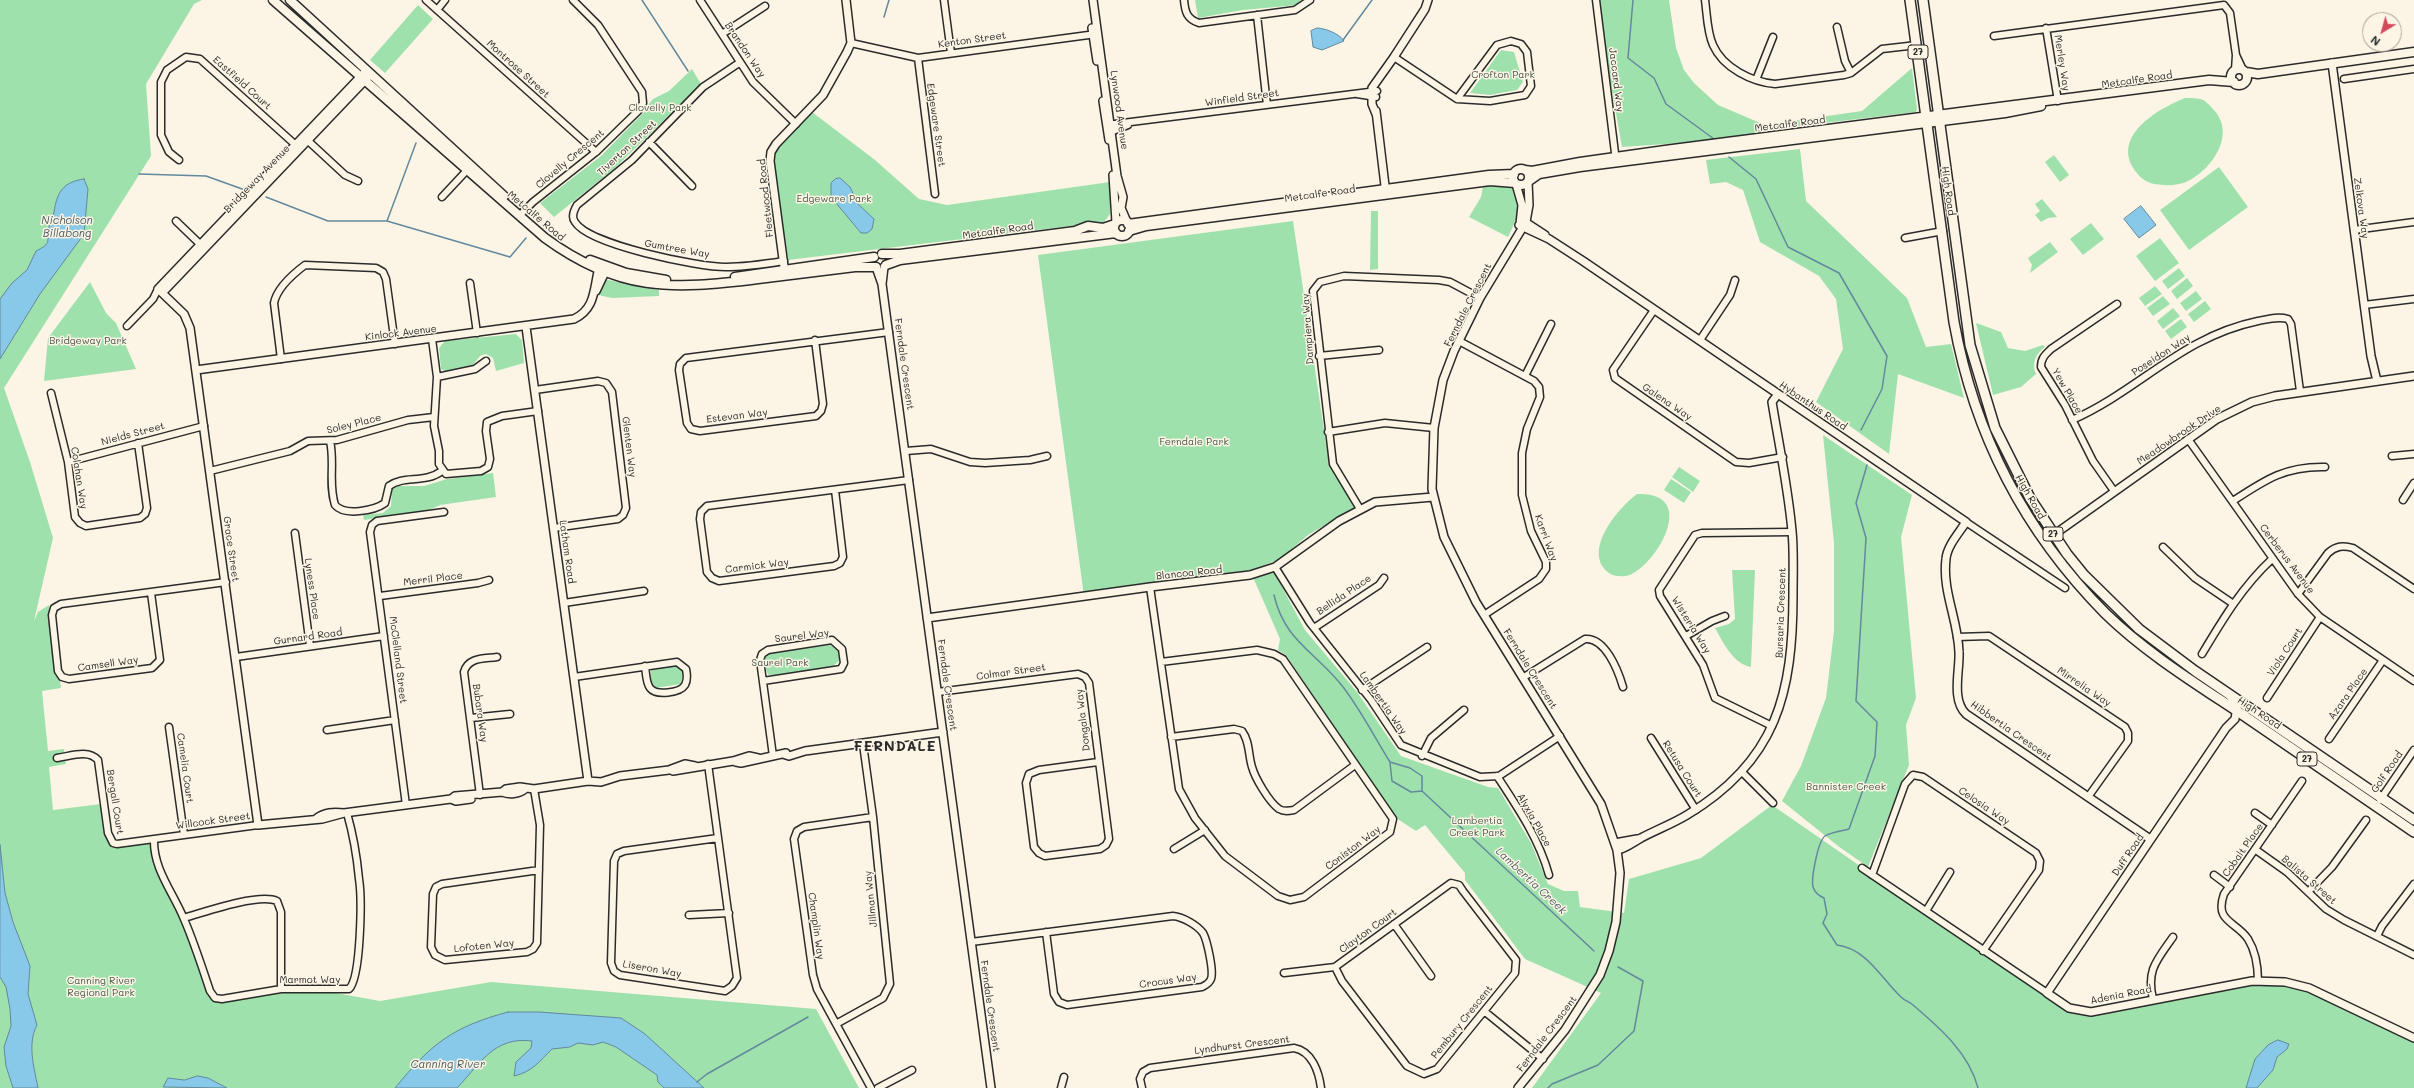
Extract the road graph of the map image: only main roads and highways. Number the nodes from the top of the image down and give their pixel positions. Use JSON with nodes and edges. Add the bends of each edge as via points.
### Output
{"nodes":[{"id":1,"x":273,"y":0,"type":"edge"},
{"id":2,"x":290,"y":0,"type":"edge"},
{"id":3,"x":1910,"y":0,"type":"edge"},
{"id":4,"x":1923,"y":0,"type":"edge"},
{"id":5,"x":2414,"y":52,"type":"edge"},
{"id":6,"x":2414,"y":56,"type":"edge"},
{"id":7,"x":2332,"y":65,"type":"junction"},
{"id":8,"x":2241,"y":73,"type":"junction"},
{"id":9,"x":2219,"y":79,"type":"junction"},
{"id":10,"x":2234,"y":82,"type":"junction"},
{"id":11,"x":1939,"y":118,"type":"junction"},
{"id":12,"x":1928,"y":120,"type":"junction"},
{"id":13,"x":1616,"y":160,"type":"junction"},
{"id":14,"x":469,"y":168,"type":"junction"},
{"id":15,"x":1525,"y":170,"type":"junction"},
{"id":16,"x":1515,"y":180,"type":"junction"},
{"id":17,"x":1529,"y":181,"type":"junction"},
{"id":18,"x":1116,"y":223,"type":"junction"},
{"id":19,"x":1128,"y":226,"type":"junction"},
{"id":20,"x":1116,"y":233,"type":"junction"},
{"id":21,"x":941,"y":252,"type":"junction"},
{"id":22,"x":878,"y":255,"type":"junction"},
{"id":23,"x":880,"y":266,"type":"junction"},
{"id":24,"x":785,"y":273,"type":"junction"},
{"id":25,"x":2414,"y":820,"type":"edge"},
{"id":26,"x":2414,"y":832,"type":"edge"}],
"edges":[{"from":1,"to":14,"type":"main road","name":"Metcalfe Road","via":[[362,80]]},
{"from":2,"to":14,"type":"main road","name":"Metcalfe Road"},
{"from":3,"to":12,"type":"main road","name":"High Road","number":"27"},
{"from":4,"to":11,"type":"main road","name":"High Road","number":"27"},
{"from":5,"to":7,"type":"main road","name":"Metcalfe Road"},
{"from":6,"to":7,"type":"main road","name":"Metcalfe Road"},
{"from":7,"to":8,"type":"main road","name":"Metcalfe Road","via":[[2258,74]]},
{"from":8,"to":9,"type":"main road","name":"Metcalfe Road"},
{"from":8,"to":10,"type":"main road","via":[[2232,78]]},
{"from":8,"to":10,"type":"main road","name":"Metcalfe Road","via":[[2240,84]]},
{"from":9,"to":10,"type":"main road","name":"Metcalfe Road"},
{"from":9,"to":11,"type":"main road","name":"Metcalfe Road"},
{"from":11,"to":12,"type":"main road","name":"Metcalfe Road"},
{"from":11,"to":25,"type":"main road","name":"High Road","number":"27","via":[[1965,315],[1977,374],[1995,428],[2009,459],[2054,535],[2084,575],[2120,612],[2171,654]]},
{"from":12,"to":13,"type":"main road","name":"Metcalfe Road"},
{"from":12,"to":26,"type":"main road","name":"High Road","number":"27","via":[[1954,322],[1970,391],[1999,465],[2020,505],[2045,542],[2076,581],[2111,618],[2165,662]]},
{"from":13,"to":15,"type":"main road","name":"Metcalfe Road"},
{"from":13,"to":17,"type":"main road","name":"Metcalfe Road","via":[[1544,173]]},
{"from":14,"to":24,"type":"main road","name":"Metcalfe Road","via":[[563,252],[650,284],[699,287]]},
{"from":15,"to":16,"type":"main road","name":"Metcalfe Road","via":[[1518,170]]},
{"from":15,"to":17,"type":"main road","via":[[1529,174]]},
{"from":16,"to":17,"type":"main road","name":"Metcalfe Road","via":[[1522,185]]},
{"from":16,"to":19,"type":"main road","name":"Metcalfe Road","via":[[1386,193],[1146,226]]},
{"from":18,"to":19,"type":"main road","name":"Metcalfe Road","via":[[1121,220]]},
{"from":18,"to":20,"type":"main road"},
{"from":18,"to":21,"type":"main road","name":"Metcalfe Road","via":[[1103,228],[1088,226],[1076,231]]},
{"from":19,"to":20,"type":"main road","name":"Metcalfe Road","via":[[1123,236]]},
{"from":20,"to":21,"type":"main road","name":"Metcalfe Road"},
{"from":21,"to":22,"type":"main road","name":"Metcalfe Road"},
{"from":21,"to":23,"type":"main road","name":"Metcalfe Road"},
{"from":22,"to":23,"type":"main road","via":[[873,261]]},
{"from":22,"to":23,"type":"main road","via":[[886,258]]},
{"from":22,"to":24,"type":"main road","name":"Metcalfe Road"},
{"from":23,"to":24,"type":"main road","name":"Metcalfe Road"}]}
